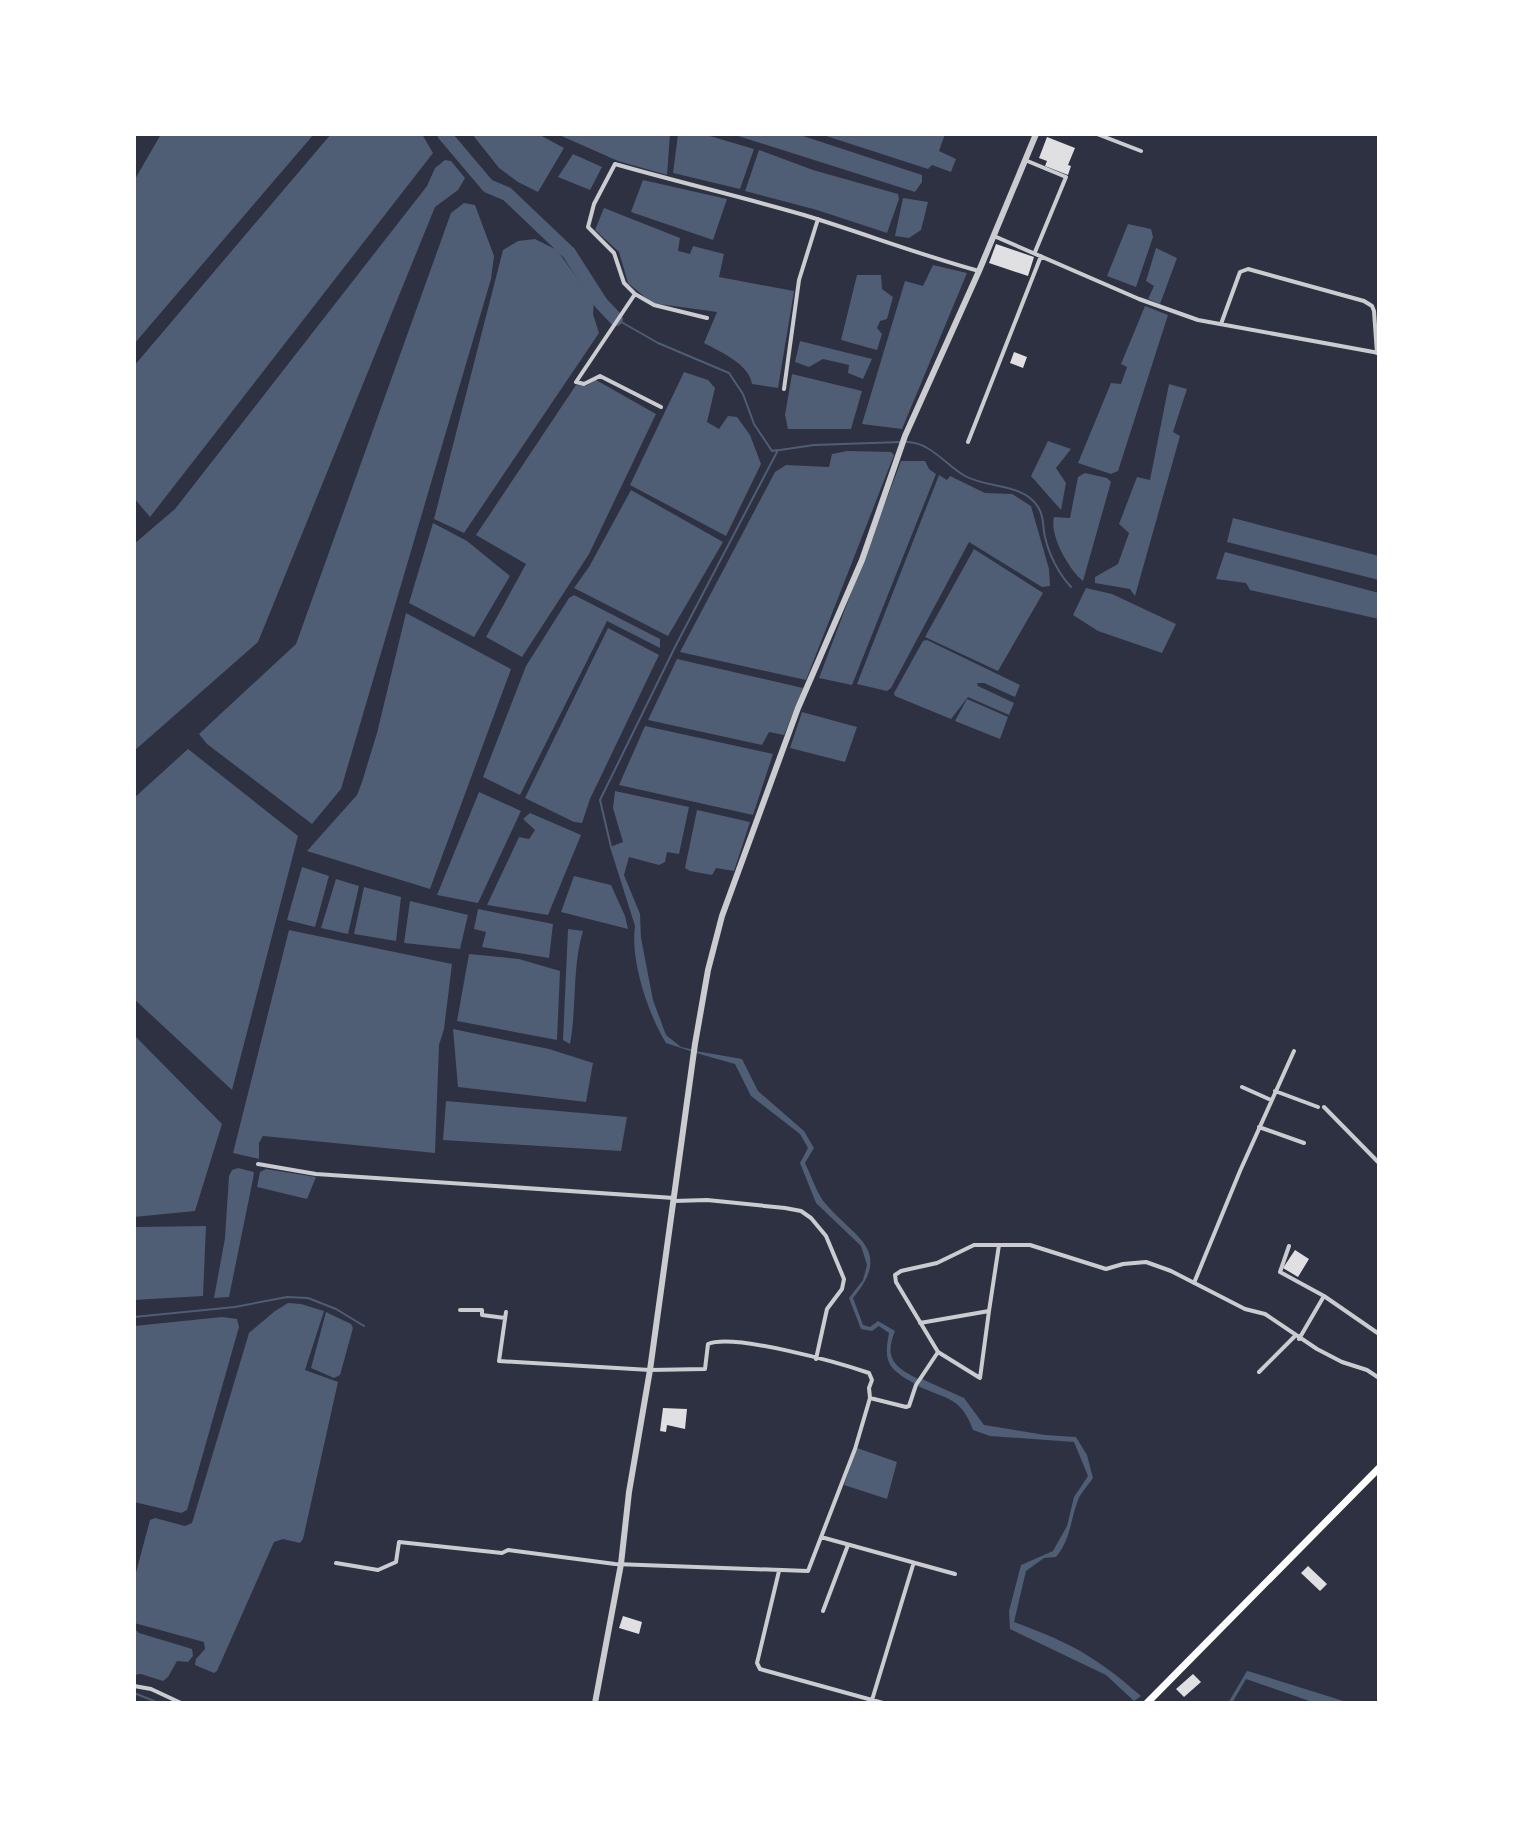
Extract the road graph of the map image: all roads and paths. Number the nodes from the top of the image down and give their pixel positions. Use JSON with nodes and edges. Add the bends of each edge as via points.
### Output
{"nodes":[{"id":1,"x":1036,"y":134,"type":"edge"},
{"id":2,"x":1097,"y":134,"type":"edge"},
{"id":3,"x":1141,"y":151,"type":"dead end"},
{"id":4,"x":1025,"y":160,"type":"junction"},
{"id":5,"x":818,"y":219,"type":"junction"},
{"id":6,"x":994,"y":236,"type":"junction"},
{"id":7,"x":1035,"y":253,"type":"junction"},
{"id":8,"x":1041,"y":256,"type":"junction"},
{"id":9,"x":979,"y":271,"type":"junction"},
{"id":10,"x":635,"y":294,"type":"junction"},
{"id":11,"x":707,"y":318,"type":"dead end"},
{"id":12,"x":1221,"y":325,"type":"junction"},
{"id":13,"x":1378,"y":353,"type":"edge"},
{"id":14,"x":784,"y":389,"type":"dead end"},
{"id":15,"x":661,"y":407,"type":"dead end"},
{"id":16,"x":968,"y":442,"type":"dead end"},
{"id":17,"x":1294,"y":1051,"type":"dead end"},
{"id":18,"x":1242,"y":1087,"type":"dead end"},
{"id":19,"x":1275,"y":1091,"type":"junction"},
{"id":20,"x":1271,"y":1100,"type":"junction"},
{"id":21,"x":1259,"y":1127,"type":"junction"},
{"id":22,"x":1304,"y":1143,"type":"dead end"},
{"id":23,"x":1379,"y":1163,"type":"edge"},
{"id":24,"x":258,"y":1164,"type":"dead end"},
{"id":25,"x":674,"y":1200,"type":"junction"},
{"id":26,"x":999,"y":1245,"type":"junction"},
{"id":27,"x":1289,"y":1246,"type":"dead end"},
{"id":28,"x":1194,"y":1283,"type":"junction"},
{"id":29,"x":1324,"y":1296,"type":"junction"},
{"id":30,"x":460,"y":1310,"type":"dead end"},
{"id":31,"x":989,"y":1311,"type":"junction"},
{"id":32,"x":920,"y":1323,"type":"junction"},
{"id":33,"x":1379,"y":1334,"type":"edge"},
{"id":34,"x":1297,"y":1338,"type":"junction"},
{"id":35,"x":938,"y":1352,"type":"junction"},
{"id":36,"x":816,"y":1359,"type":"junction"},
{"id":37,"x":650,"y":1370,"type":"junction"},
{"id":38,"x":1259,"y":1372,"type":"dead end"},
{"id":39,"x":1379,"y":1378,"type":"edge"},
{"id":40,"x":870,"y":1398,"type":"junction"},
{"id":41,"x":1379,"y":1468,"type":"edge"},
{"id":42,"x":821,"y":1537,"type":"junction"},
{"id":43,"x":848,"y":1545,"type":"junction"},
{"id":44,"x":336,"y":1563,"type":"dead end"},
{"id":45,"x":621,"y":1564,"type":"junction"},
{"id":46,"x":913,"y":1565,"type":"junction"},
{"id":47,"x":779,"y":1571,"type":"junction"},
{"id":48,"x":955,"y":1574,"type":"dead end"},
{"id":49,"x":823,"y":1611,"type":"dead end"},
{"id":50,"x":134,"y":1686,"type":"edge"},
{"id":51,"x":872,"y":1700,"type":"junction"},
{"id":52,"x":1149,"y":1701,"type":"edge"},
{"id":53,"x":181,"y":1703,"type":"edge"},
{"id":54,"x":595,"y":1703,"type":"edge"},
{"id":55,"x":883,"y":1703,"type":"edge"}],
"edges":[{"from":1,"to":4,"type":"street"},
{"from":2,"to":3,"type":"street"},
{"from":4,"to":6,"type":"street"},
{"from":4,"to":7,"type":"street","via":[[1066,177]]},
{"from":5,"to":9,"type":"street"},
{"from":5,"to":10,"type":"street","via":[[615,164],[588,227],[614,253],[624,283]]},
{"from":5,"to":14,"type":"street","via":[[799,280]]},
{"from":6,"to":7,"type":"street"},
{"from":6,"to":9,"type":"street"},
{"from":7,"to":8,"type":"street"},
{"from":8,"to":12,"type":"street","via":[[1139,299]]},
{"from":8,"to":16,"type":"street"},
{"from":9,"to":25,"type":"street","via":[[905,436],[722,916],[695,1044]]},
{"from":10,"to":11,"type":"street","via":[[654,305]]},
{"from":10,"to":15,"type":"street","via":[[576,382],[600,376]]},
{"from":12,"to":13,"type":"street"},
{"from":12,"to":13,"type":"street","via":[[1240,272],[1248,269],[1372,306]]},
{"from":17,"to":19,"type":"street"},
{"from":18,"to":20,"type":"street"},
{"from":19,"to":20,"type":"street"},
{"from":19,"to":23,"type":"street","via":[[1321,1107]]},
{"from":20,"to":21,"type":"street"},
{"from":21,"to":22,"type":"street"},
{"from":21,"to":28,"type":"street"},
{"from":24,"to":25,"type":"street","via":[[316,1174]]},
{"from":25,"to":36,"type":"street","via":[[785,1208],[811,1218],[826,1236],[844,1279],[827,1309]]},
{"from":25,"to":37,"type":"street"},
{"from":26,"to":28,"type":"street","via":[[1030,1245],[1106,1269],[1146,1262]]},
{"from":26,"to":31,"type":"street"},
{"from":26,"to":32,"type":"street","via":[[974,1245],[895,1275]]},
{"from":27,"to":29,"type":"street","via":[[1280,1272]]},
{"from":28,"to":34,"type":"street","via":[[1265,1314]]},
{"from":29,"to":33,"type":"street"},
{"from":29,"to":34,"type":"street"},
{"from":30,"to":37,"type":"street","via":[[506,1315],[499,1361]]},
{"from":31,"to":32,"type":"street"},
{"from":31,"to":35,"type":"street","via":[[980,1378]]},
{"from":32,"to":35,"type":"street"},
{"from":34,"to":38,"type":"street"},
{"from":34,"to":39,"type":"street"},
{"from":35,"to":40,"type":"street","via":[[909,1406]]},
{"from":36,"to":37,"type":"street","via":[[714,1342],[708,1344],[705,1369]]},
{"from":36,"to":40,"type":"street","via":[[869,1373]]},
{"from":37,"to":45,"type":"street"},
{"from":40,"to":42,"type":"street"},
{"from":41,"to":52,"type":"main road"},
{"from":42,"to":43,"type":"street"},
{"from":42,"to":47,"type":"street","via":[[808,1571]]},
{"from":43,"to":46,"type":"street"},
{"from":43,"to":49,"type":"street"},
{"from":44,"to":45,"type":"street","via":[[378,1570],[396,1562],[399,1542]]},
{"from":45,"to":47,"type":"street"},
{"from":45,"to":54,"type":"street"},
{"from":46,"to":48,"type":"street"},
{"from":46,"to":51,"type":"street"},
{"from":47,"to":51,"type":"street","via":[[757,1663],[760,1669]]},
{"from":50,"to":53,"type":"street"},
{"from":51,"to":55,"type":"street"}]}
